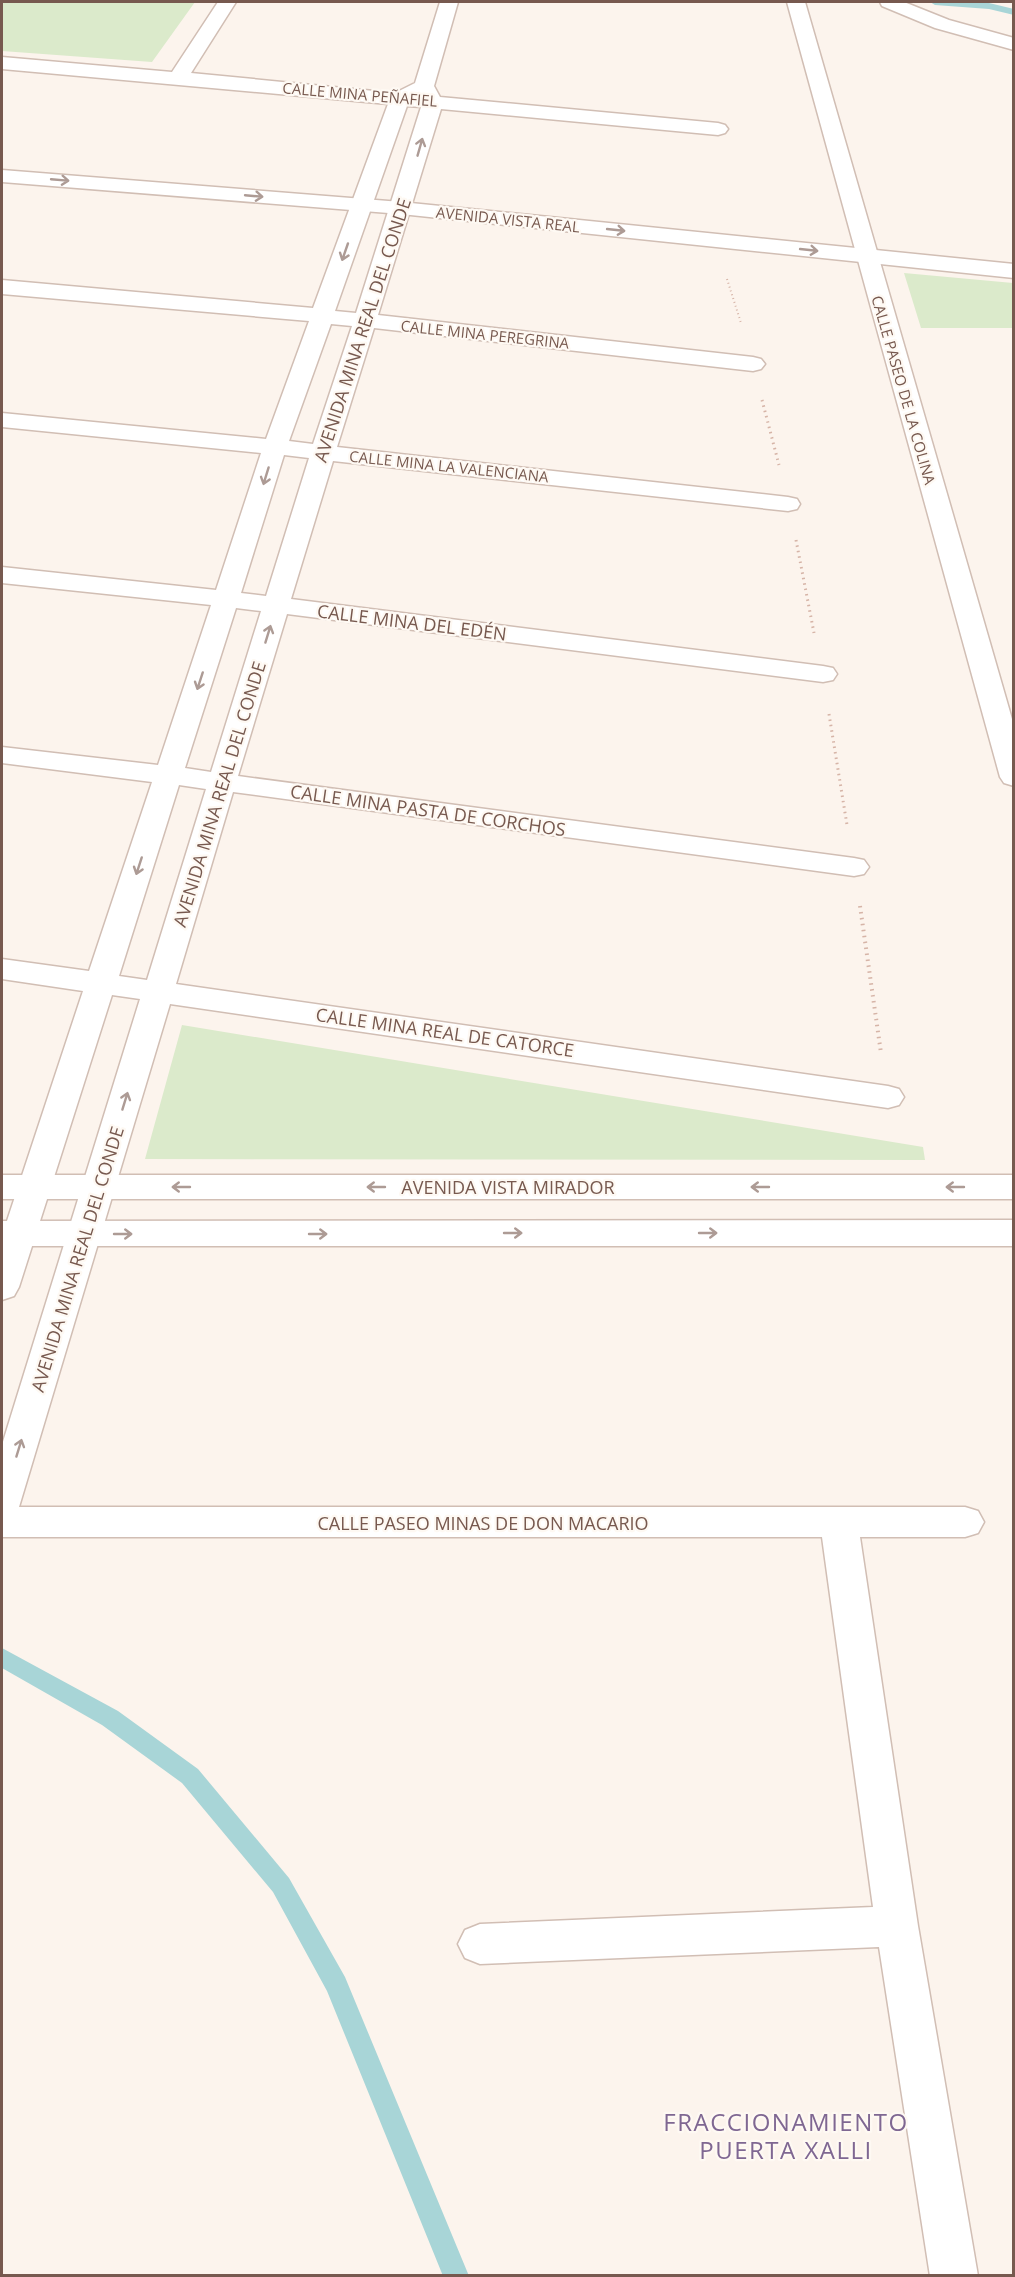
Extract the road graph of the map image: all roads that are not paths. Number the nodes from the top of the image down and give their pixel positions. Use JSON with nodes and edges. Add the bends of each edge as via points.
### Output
{"nodes":[{"id":1,"x":227,"y":2,"type":"edge"},
{"id":2,"x":448,"y":2,"type":"edge"},
{"id":3,"x":796,"y":2,"type":"edge"},
{"id":4,"x":889,"y":2,"type":"edge"},
{"id":5,"x":1012,"y":48,"type":"edge"},
{"id":6,"x":2,"y":63,"type":"edge"},
{"id":7,"x":178,"y":78,"type":"junction"},
{"id":8,"x":429,"y":94,"type":"junction"},
{"id":9,"x":400,"y":98,"type":"junction"},
{"id":10,"x":718,"y":129,"type":"dead end"},
{"id":11,"x":2,"y":159,"type":"edge"},
{"id":12,"x":2,"y":176,"type":"edge"},
{"id":13,"x":364,"y":197,"type":"junction"},
{"id":14,"x":403,"y":201,"type":"junction"},
{"id":15,"x":863,"y":246,"type":"junction"},
{"id":16,"x":1014,"y":251,"type":"edge"},
{"id":17,"x":1014,"y":272,"type":"edge"},
{"id":18,"x":2,"y":287,"type":"edge"},
{"id":19,"x":323,"y":316,"type":"junction"},
{"id":20,"x":364,"y":321,"type":"junction"},
{"id":21,"x":753,"y":364,"type":"dead end"},
{"id":22,"x":2,"y":420,"type":"edge"},
{"id":23,"x":275,"y":447,"type":"junction"},
{"id":24,"x":323,"y":452,"type":"junction"},
{"id":25,"x":788,"y":504,"type":"dead end"},
{"id":26,"x":2,"y":574,"type":"edge"},
{"id":27,"x":228,"y":598,"type":"junction"},
{"id":28,"x":277,"y":605,"type":"junction"},
{"id":29,"x":823,"y":674,"type":"dead end"},
{"id":30,"x":2,"y":755,"type":"edge"},
{"id":31,"x":169,"y":775,"type":"junction"},
{"id":32,"x":1014,"y":777,"type":"edge"},
{"id":33,"x":222,"y":783,"type":"junction"},
{"id":34,"x":854,"y":867,"type":"dead end"},
{"id":35,"x":2,"y":969,"type":"edge"},
{"id":36,"x":100,"y":982,"type":"junction"},
{"id":37,"x":159,"y":991,"type":"junction"},
{"id":38,"x":888,"y":1097,"type":"dead end"},
{"id":39,"x":18,"y":1187,"type":"edge"},
{"id":40,"x":98,"y":1187,"type":"junction"},
{"id":41,"x":1009,"y":1187,"type":"edge"},
{"id":42,"x":1014,"y":1221,"type":"edge"},
{"id":43,"x":1014,"y":1233,"type":"edge"},
{"id":44,"x":10,"y":1234,"type":"edge"},
{"id":45,"x":85,"y":1234,"type":"junction"},
{"id":46,"x":2,"y":1287,"type":"edge"},
{"id":47,"x":2,"y":1504,"type":"edge"},
{"id":48,"x":2,"y":1521,"type":"edge"},
{"id":49,"x":965,"y":1522,"type":"dead end"},
{"id":50,"x":838,"y":1523,"type":"junction"},
{"id":51,"x":897,"y":1926,"type":"junction"},
{"id":52,"x":480,"y":1944,"type":"dead end"},
{"id":53,"x":954,"y":2276,"type":"edge"}],
"edges":[{"from":1,"to":7,"type":"street"},
{"from":2,"to":8,"type":"street","name":"AVENIDA MINA REAL DEL CONDE"},
{"from":3,"to":15,"type":"street","name":"CALLE PASEO DE LA COLINA"},
{"from":4,"to":5,"type":"street"},
{"from":6,"to":7,"type":"street","name":"CALLE MINA PEÑAFIEL"},
{"from":7,"to":9,"type":"street","name":"CALLE MINA PEÑAFIEL"},
{"from":8,"to":9,"type":"street","name":"CALLE MINA PEÑAFIEL"},
{"from":8,"to":10,"type":"street","name":"CALLE MINA PEÑAFIEL"},
{"from":14,"to":8,"type":"street","name":"AVENIDA MINA REAL DEL CONDE","one_way":true},
{"from":9,"to":13,"type":"street"},
{"from":11,"to":13,"type":"street","name":"AVENIDA VISTA REAL"},
{"from":12,"to":13,"type":"street","name":"AVENIDA VISTA REAL","one_way":true},
{"from":13,"to":14,"type":"street","name":"AVENIDA VISTA REAL"},
{"from":13,"to":19,"type":"street","one_way":true},
{"from":14,"to":15,"type":"street","name":"AVENIDA VISTA REAL"},
{"from":14,"to":20,"type":"street","name":"AVENIDA MINA REAL DEL CONDE"},
{"from":15,"to":16,"type":"street","name":"AVENIDA VISTA REAL"},
{"from":15,"to":17,"type":"street","name":"AVENIDA VISTA REAL"},
{"from":15,"to":32,"type":"street","name":"CALLE PASEO DE LA COLINA"},
{"from":18,"to":19,"type":"street","name":"CALLE MINA PEREGRINA"},
{"from":19,"to":20,"type":"street","name":"CALLE MINA PEREGRINA"},
{"from":19,"to":23,"type":"street"},
{"from":20,"to":21,"type":"street","name":"CALLE MINA PEREGRINA"},
{"from":20,"to":24,"type":"street","name":"AVENIDA MINA REAL DEL CONDE"},
{"from":22,"to":23,"type":"street","name":"CALLE MINA LA VALENCIANA"},
{"from":23,"to":24,"type":"street","name":"CALLE MINA LA VALENCIANA"},
{"from":23,"to":27,"type":"street","one_way":true},
{"from":24,"to":25,"type":"street","name":"CALLE MINA LA VALENCIANA"},
{"from":24,"to":28,"type":"street","name":"AVENIDA MINA REAL DEL CONDE"},
{"from":26,"to":27,"type":"street","name":"CALLE MINA DEL EDÉN"},
{"from":27,"to":28,"type":"street","name":"CALLE MINA DEL EDÉN"},
{"from":27,"to":31,"type":"street","one_way":true},
{"from":28,"to":29,"type":"street","name":"CALLE MINA DEL EDÉN"},
{"from":33,"to":28,"type":"street","name":"AVENIDA MINA REAL DEL CONDE","one_way":true},
{"from":30,"to":31,"type":"street","name":"CALLE MINA PASTA DE CORCHOS"},
{"from":31,"to":33,"type":"street","name":"CALLE MINA PASTA DE CORCHOS"},
{"from":31,"to":36,"type":"street","one_way":true},
{"from":33,"to":34,"type":"street","name":"CALLE MINA PASTA DE CORCHOS"},
{"from":33,"to":37,"type":"street","name":"AVENIDA MINA REAL DEL CONDE"},
{"from":35,"to":36,"type":"street","name":"CALLE MINA REAL DE CATORCE"},
{"from":36,"to":37,"type":"street","name":"CALLE MINA REAL DE CATORCE"},
{"from":36,"to":39,"type":"street"},
{"from":37,"to":38,"type":"street","name":"CALLE MINA REAL DE CATORCE"},
{"from":40,"to":37,"type":"street","name":"AVENIDA MINA REAL DEL CONDE","one_way":true},
{"from":39,"to":40,"type":"street","name":"AVENIDA VISTA MIRADOR"},
{"from":39,"to":44,"type":"street"},
{"from":41,"to":40,"type":"street","name":"AVENIDA VISTA MIRADOR","one_way":true},
{"from":40,"to":45,"type":"street","name":"AVENIDA MINA REAL DEL CONDE"},
{"from":41,"to":42,"type":"street"},
{"from":45,"to":43,"type":"street","one_way":true},
{"from":44,"to":45,"type":"street"},
{"from":44,"to":46,"type":"street"},
{"from":47,"to":45,"type":"street","name":"AVENIDA MINA REAL DEL CONDE","one_way":true},
{"from":48,"to":50,"type":"street","name":"CALLE PASEO MINAS DE DON MACARIO"},
{"from":49,"to":50,"type":"street","name":"CALLE PASEO MINAS DE DON MACARIO"},
{"from":50,"to":51,"type":"street"},
{"from":51,"to":52,"type":"street"},
{"from":51,"to":53,"type":"street"}]}
